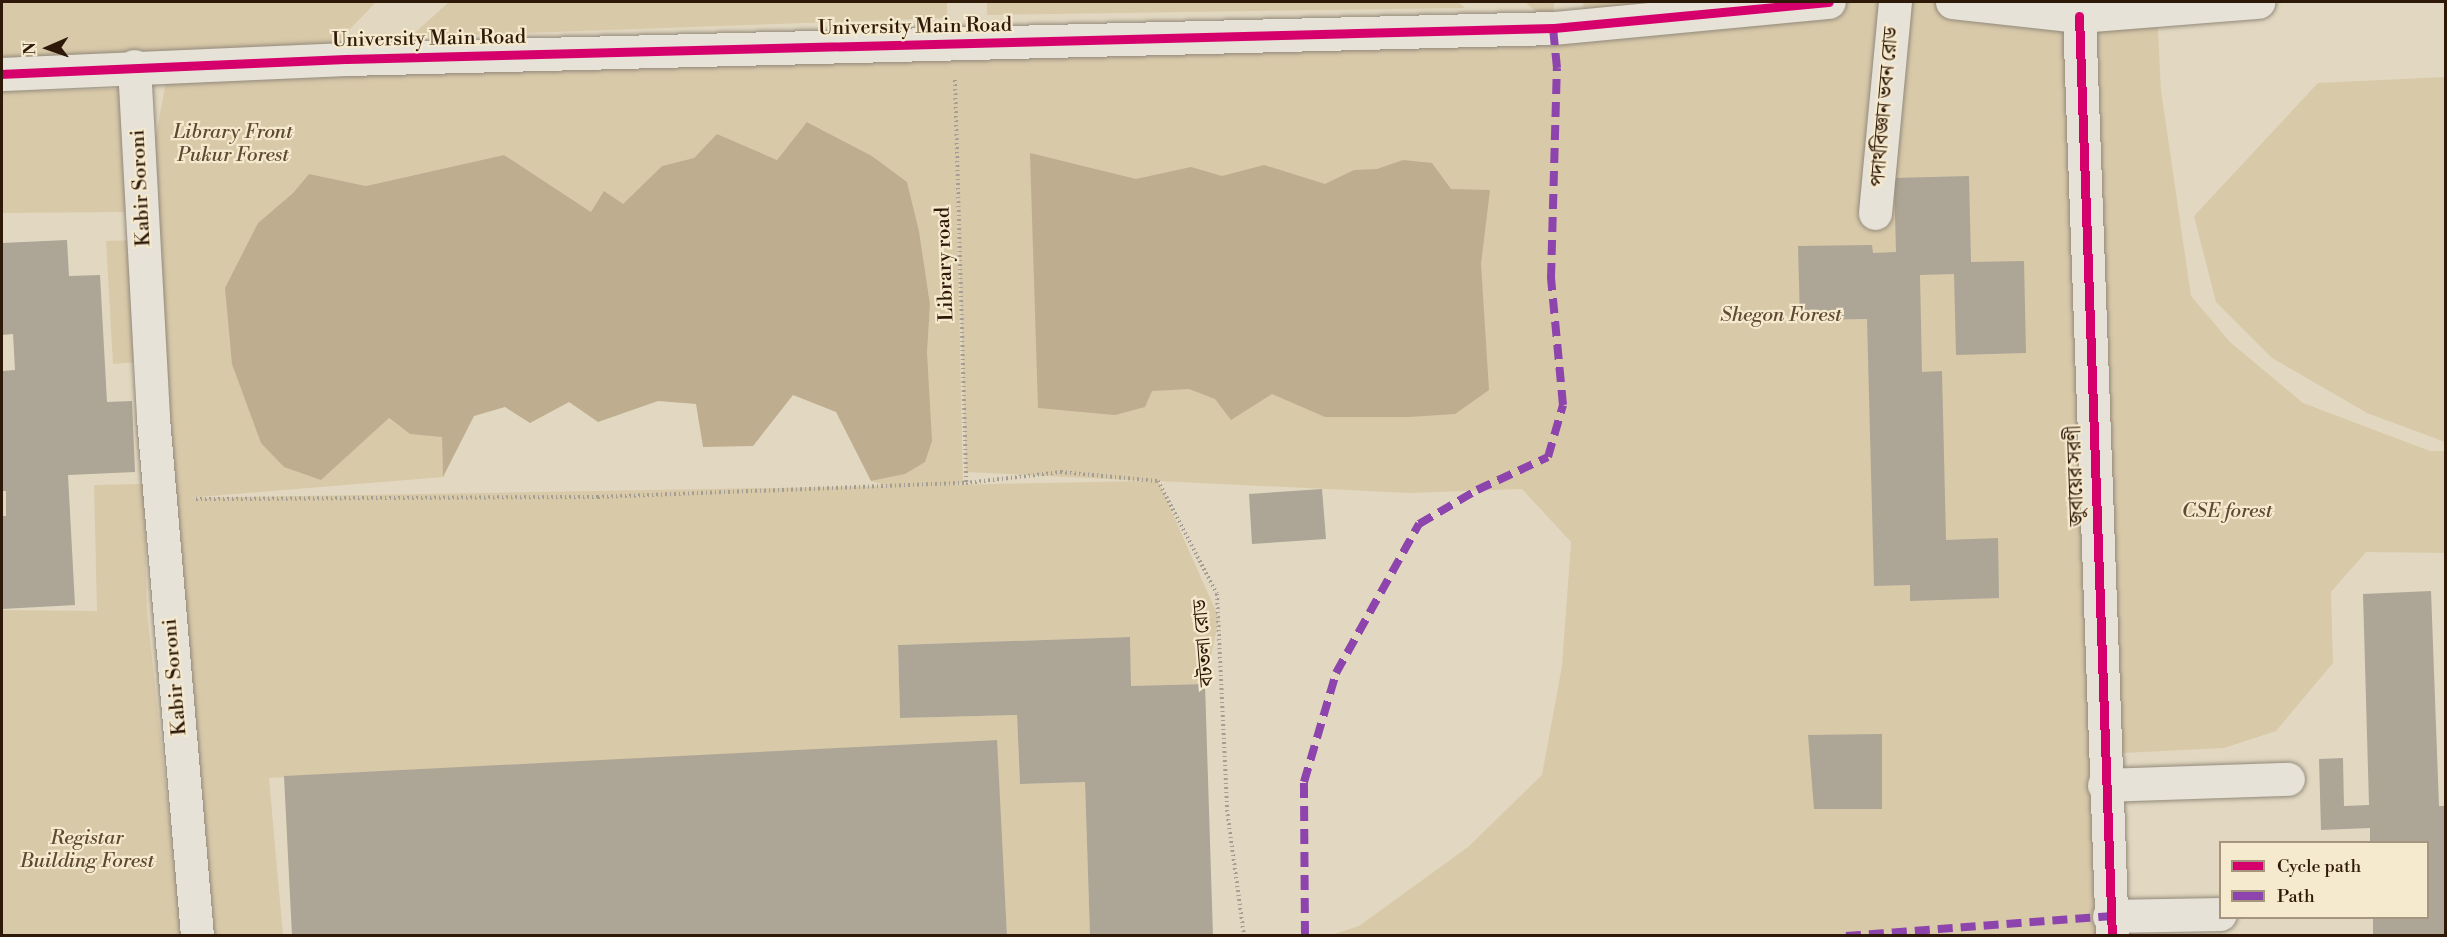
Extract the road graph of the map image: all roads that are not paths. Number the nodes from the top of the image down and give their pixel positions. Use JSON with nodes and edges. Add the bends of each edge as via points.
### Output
{"nodes":[{"id":1,"x":1526,"y":2,"type":"edge"},
{"id":2,"x":1828,"y":2,"type":"edge"},
{"id":3,"x":1895,"y":2,"type":"edge"},
{"id":4,"x":1953,"y":2,"type":"edge"},
{"id":5,"x":2258,"y":2,"type":"edge"},
{"id":6,"x":2079,"y":16,"type":"junction"},
{"id":7,"x":1560,"y":19,"type":"edge"},
{"id":8,"x":134,"y":66,"type":"junction"},
{"id":9,"x":2,"y":74,"type":"edge"},
{"id":10,"x":1875,"y":213,"type":"dead end"},
{"id":11,"x":2288,"y":779,"type":"dead end"},
{"id":12,"x":2104,"y":785,"type":"junction"},
{"id":13,"x":2219,"y":914,"type":"edge"},
{"id":14,"x":2110,"y":926,"type":"edge"},
{"id":15,"x":196,"y":936,"type":"edge"}],
"edges":[{"from":1,"to":7,"type":"street"},
{"from":2,"to":7,"type":"street","name":"University Main Road"},
{"from":3,"to":10,"type":"street","name":"পদার্থবিজ্ঞান ভবন রোড"},
{"from":4,"to":6,"type":"street"},
{"from":5,"to":6,"type":"street"},
{"from":6,"to":12,"type":"street","name":"জুবায়ের সরণী"},
{"from":7,"to":8,"type":"street","name":"University Main Road","via":[[954,44]]},
{"from":8,"to":9,"type":"street","name":"University Main Road"},
{"from":8,"to":15,"type":"street","name":"Kabir Soroni","via":[[145,419],[160,499]]},
{"from":11,"to":12,"type":"street"},
{"from":12,"to":14,"type":"street","name":"জুবায়ের সরণী"},
{"from":13,"to":14,"type":"street"}]}
